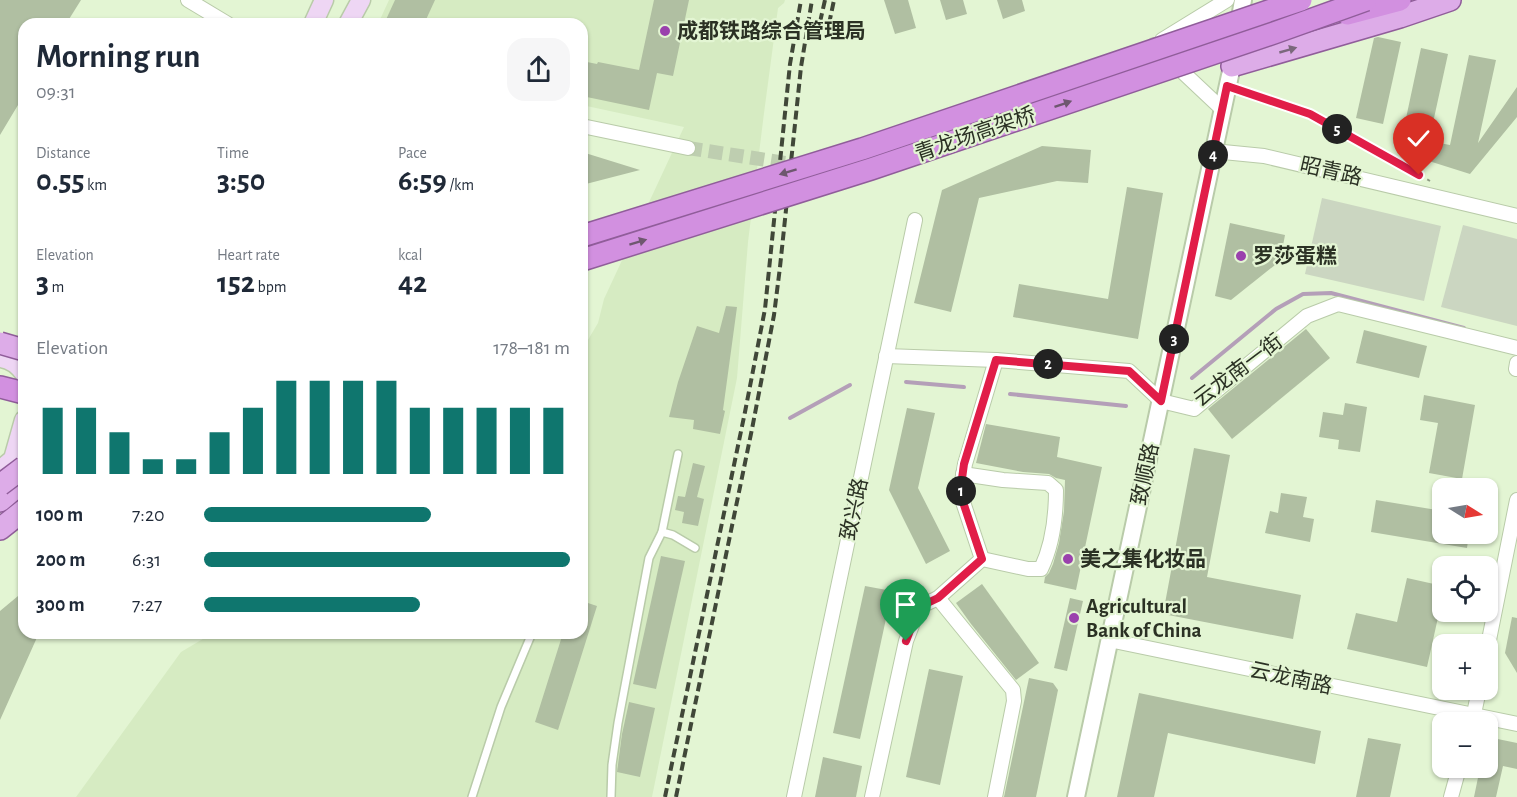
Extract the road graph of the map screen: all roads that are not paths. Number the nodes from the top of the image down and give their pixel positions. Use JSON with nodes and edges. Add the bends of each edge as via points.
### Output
{"nodes":[{"id":1,"x":188,"y":0,"type":"edge"},
{"id":2,"x":324,"y":0,"type":"edge"},
{"id":3,"x":361,"y":0,"type":"edge"},
{"id":4,"x":1227,"y":0,"type":"edge"},
{"id":5,"x":1243,"y":0,"type":"edge"},
{"id":6,"x":1294,"y":0,"type":"edge"},
{"id":7,"x":1301,"y":0,"type":"edge"},
{"id":8,"x":1366,"y":0,"type":"edge"},
{"id":9,"x":1400,"y":0,"type":"edge"},
{"id":10,"x":1450,"y":0,"type":"edge"},
{"id":11,"x":1270,"y":11,"type":"junction"},
{"id":12,"x":218,"y":18,"type":"edge"},
{"id":13,"x":316,"y":18,"type":"edge"},
{"id":14,"x":351,"y":18,"type":"edge"},
{"id":15,"x":1274,"y":33,"type":"junction"},
{"id":16,"x":1155,"y":45,"type":"junction"},
{"id":17,"x":1230,"y":76,"type":"junction"},
{"id":18,"x":1222,"y":109,"type":"junction"},
{"id":19,"x":588,"y":127,"type":"edge"},
{"id":20,"x":688,"y":148,"type":"tunnel mouth"},
{"id":21,"x":1214,"y":151,"type":"junction"},
{"id":22,"x":828,"y":170,"type":"dead end"},
{"id":23,"x":1517,"y":216,"type":"edge"},
{"id":24,"x":915,"y":220,"type":"dead end"},
{"id":25,"x":588,"y":234,"type":"edge"},
{"id":26,"x":588,"y":259,"type":"edge"},
{"id":27,"x":1517,"y":348,"type":"edge"},
{"id":28,"x":886,"y":356,"type":"junction"},
{"id":29,"x":996,"y":360,"type":"junction"},
{"id":30,"x":0,"y":387,"type":"edge"},
{"id":31,"x":18,"y":392,"type":"edge"},
{"id":32,"x":1161,"y":401,"type":"junction"},
{"id":33,"x":678,"y":454,"type":"dead end"},
{"id":34,"x":17,"y":468,"type":"edge"},
{"id":35,"x":963,"y":474,"type":"junction"},
{"id":36,"x":0,"y":487,"type":"edge"},
{"id":37,"x":1517,"y":500,"type":"edge"},
{"id":38,"x":0,"y":501,"type":"edge"},
{"id":39,"x":18,"y":515,"type":"edge"},
{"id":40,"x":0,"y":529,"type":"edge"},
{"id":41,"x":662,"y":532,"type":"junction"},
{"id":42,"x":695,"y":548,"type":"dead end"},
{"id":43,"x":982,"y":559,"type":"junction"},
{"id":44,"x":938,"y":598,"type":"junction"},
{"id":45,"x":1490,"y":634,"type":"edge"},
{"id":46,"x":529,"y":639,"type":"edge"},
{"id":47,"x":1109,"y":640,"type":"junction"},
{"id":48,"x":1441,"y":712,"type":"edge"},
{"id":49,"x":1498,"y":722,"type":"edge"},
{"id":50,"x":1517,"y":724,"type":"edge"},
{"id":51,"x":1456,"y":778,"type":"edge"},
{"id":52,"x":472,"y":797,"type":"edge"},
{"id":53,"x":611,"y":797,"type":"edge"},
{"id":54,"x":794,"y":797,"type":"edge"},
{"id":55,"x":872,"y":797,"type":"edge"},
{"id":56,"x":995,"y":797,"type":"edge"},
{"id":57,"x":1076,"y":797,"type":"edge"},
{"id":58,"x":1451,"y":797,"type":"edge"}],
"edges":[{"from":1,"to":12,"type":"street"},
{"from":2,"to":13,"type":"main road"},
{"from":3,"to":14,"type":"main road"},
{"from":4,"to":16,"type":"street"},
{"from":5,"to":17,"type":"street","name":"致顺路"},
{"from":6,"to":11,"type":"highway","bridge":true},
{"from":7,"to":11,"type":"highway","name":"青龙场高架桥","bridge":true},
{"from":8,"to":15,"type":"highway","name":"青龙场高架桥","bridge":true},
{"from":9,"to":15,"type":"highway","bridge":true},
{"from":17,"to":10,"type":"main road","one_way":true},
{"from":11,"to":25,"type":"highway","name":"青龙场高架桥","one_way":true,"bridge":true,"via":[[862,149]]},
{"from":26,"to":15,"type":"highway","name":"青龙场高架桥","one_way":true,"bridge":true,"via":[[871,169]]},
{"from":16,"to":18,"type":"street"},
{"from":16,"to":22,"type":"street","via":[[904,131],[855,164]]},
{"from":17,"to":18,"type":"street","name":"致顺路"},
{"from":18,"to":21,"type":"street","name":"致顺路"},
{"from":19,"to":20,"type":"street"},
{"from":21,"to":23,"type":"street","name":"昭青路","via":[[1264,156]]},
{"from":21,"to":32,"type":"street","name":"致顺路"},
{"from":24,"to":28,"type":"street","name":"致兴路"},
{"from":27,"to":32,"type":"street","name":"云龙南一街","via":[[1338,304],[1307,316],[1194,409]]},
{"from":28,"to":29,"type":"street","name":"云龙南一街"},
{"from":28,"to":54,"type":"street","name":"致兴路"},
{"from":29,"to":32,"type":"street","name":"云龙南一街","via":[[1129,371]]},
{"from":29,"to":35,"type":"street"},
{"from":30,"to":31,"type":"highway"},
{"from":32,"to":47,"type":"street","name":"致顺路"},
{"from":33,"to":41,"type":"lane"},
{"from":34,"to":36,"type":"main road","bridge":true},
{"from":34,"to":38,"type":"main road","via":[[13,490]]},
{"from":35,"to":43,"type":"street","via":[[960,493]]},
{"from":35,"to":43,"type":"street","via":[[1048,483],[1056,490],[1047,557],[1041,568]]},
{"from":37,"to":45,"type":"street"},
{"from":39,"to":40,"type":"main road"},
{"from":41,"to":42,"type":"lane"},
{"from":41,"to":53,"type":"lane","via":[[649,558],[634,635],[612,765]]},
{"from":43,"to":44,"type":"street"},
{"from":44,"to":55,"type":"street","via":[[919,607],[906,641]]},
{"from":44,"to":56,"type":"street","via":[[1012,690],[1014,701]]},
{"from":46,"to":52,"type":"lane","via":[[501,707]]},
{"from":47,"to":48,"type":"street","name":"云龙南路"},
{"from":47,"to":57,"type":"street","name":"致顺路"},
{"from":49,"to":50,"type":"street","name":"云龙南路"},
{"from":51,"to":58,"type":"street"}]}
